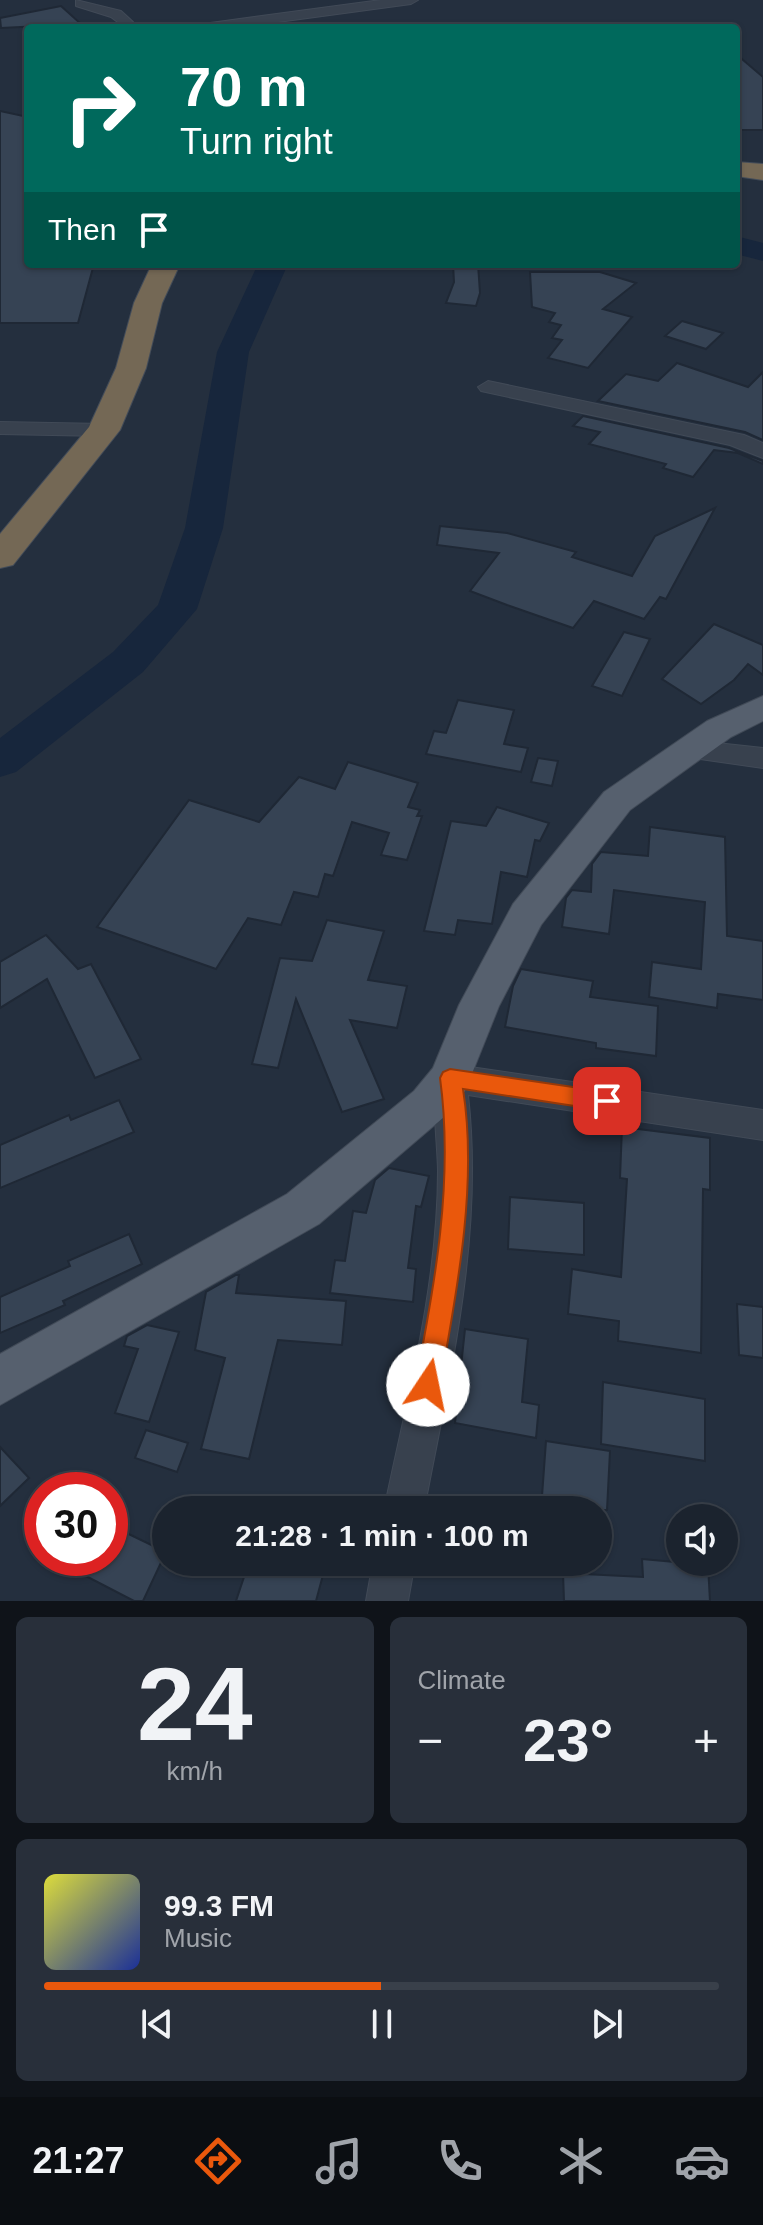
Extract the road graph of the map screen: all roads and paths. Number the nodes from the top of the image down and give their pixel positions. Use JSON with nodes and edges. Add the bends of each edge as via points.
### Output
{"nodes":[{"id":1,"x":267,"y":0,"type":"edge"},
{"id":2,"x":411,"y":0,"type":"edge"},
{"id":3,"x":81,"y":3,"type":"dead end"},
{"id":4,"x":289,"y":23,"type":"edge"},
{"id":5,"x":125,"y":24,"type":"edge"},
{"id":6,"x":740,"y":169,"type":"edge"},
{"id":7,"x":763,"y":172,"type":"edge"},
{"id":8,"x":164,"y":268,"type":"edge"},
{"id":9,"x":488,"y":387,"type":"dead end"},
{"id":10,"x":0,"y":428,"type":"edge"},
{"id":11,"x":104,"y":430,"type":"junction"},
{"id":12,"x":763,"y":451,"type":"edge"},
{"id":13,"x":0,"y":557,"type":"edge"},
{"id":14,"x":763,"y":707,"type":"edge"},
{"id":15,"x":689,"y":749,"type":"junction"},
{"id":16,"x":763,"y":758,"type":"edge"},
{"id":17,"x":450,"y":1078,"type":"junction"},
{"id":18,"x":763,"y":1125,"type":"edge"},
{"id":19,"x":0,"y":1381,"type":"edge"},
{"id":20,"x":407,"y":1496,"type":"edge"},
{"id":21,"x":391,"y":1576,"type":"edge"},
{"id":22,"x":387,"y":1601,"type":"edge"}],
"edges":[{"from":1,"to":4,"type":"street"},
{"from":2,"to":4,"type":"street"},
{"from":3,"to":5,"type":"street","via":[[116,14]]},
{"from":6,"to":7,"type":"highway"},
{"from":8,"to":11,"type":"highway"},
{"from":9,"to":12,"type":"street","via":[[736,440]]},
{"from":10,"to":11,"type":"street"},
{"from":11,"to":13,"type":"highway"},
{"from":14,"to":15,"type":"main road"},
{"from":15,"to":16,"type":"street"},
{"from":15,"to":17,"type":"main road","via":[[617,801],[527,915],[479,1005]]},
{"from":17,"to":18,"type":"street"},
{"from":17,"to":19,"type":"main road","via":[[429,1104],[303,1209]]},
{"from":17,"to":20,"type":"street","via":[[458,1130],[445,1291]]},
{"from":21,"to":22,"type":"street"}]}
